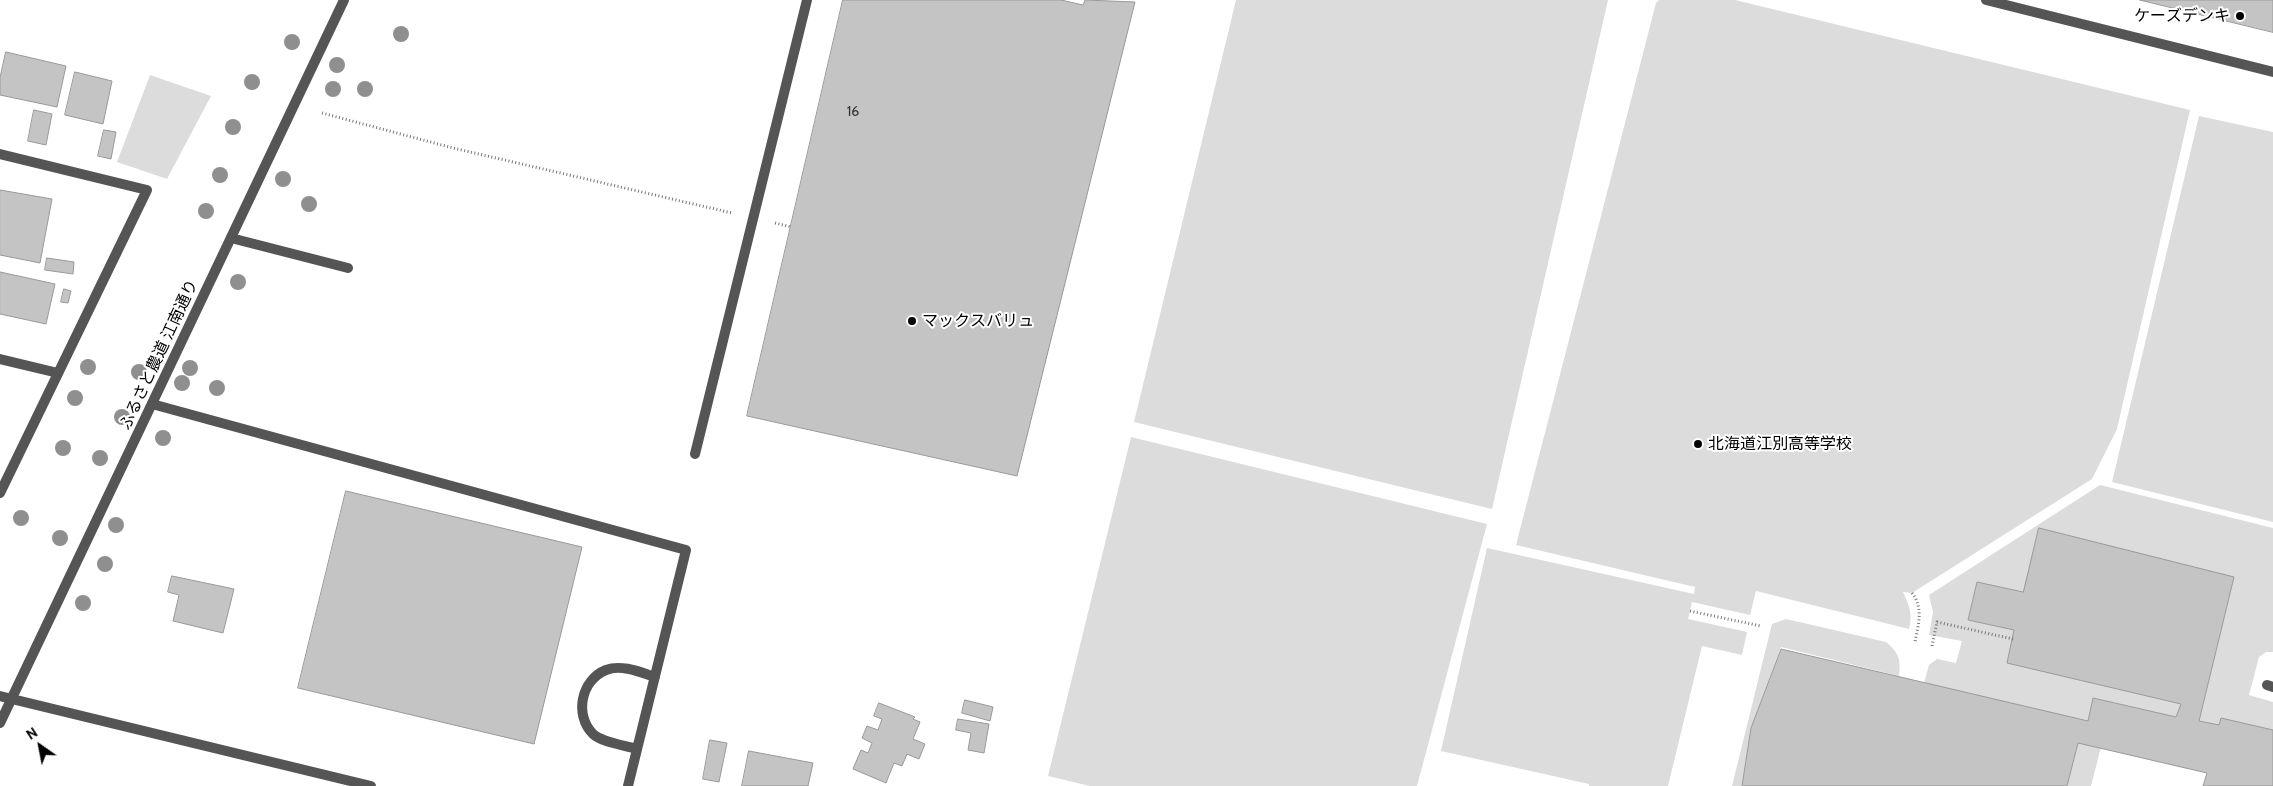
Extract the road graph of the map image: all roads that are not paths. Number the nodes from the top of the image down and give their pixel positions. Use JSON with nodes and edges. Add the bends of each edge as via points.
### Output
{"nodes":[{"id":1,"x":344,"y":0,"type":"edge"},
{"id":2,"x":807,"y":0,"type":"edge"},
{"id":3,"x":1986,"y":0,"type":"edge"},
{"id":4,"x":2273,"y":72,"type":"edge"},
{"id":5,"x":0,"y":154,"type":"edge"},
{"id":6,"x":231,"y":238,"type":"junction"},
{"id":7,"x":348,"y":268,"type":"dead end"},
{"id":8,"x":0,"y":359,"type":"edge"},
{"id":9,"x":58,"y":373,"type":"junction"},
{"id":10,"x":152,"y":404,"type":"junction"},
{"id":11,"x":695,"y":454,"type":"dead end"},
{"id":12,"x":0,"y":493,"type":"edge"},
{"id":13,"x":654,"y":677,"type":"junction"},
{"id":14,"x":0,"y":696,"type":"edge"},
{"id":15,"x":12,"y":699,"type":"junction"},
{"id":16,"x":0,"y":723,"type":"edge"},
{"id":17,"x":637,"y":749,"type":"junction"},
{"id":18,"x":370,"y":786,"type":"edge"},
{"id":19,"x":628,"y":786,"type":"edge"}],
"edges":[{"from":1,"to":6,"type":"street","name":"ふるさと農道 江南通り"},
{"from":2,"to":11,"type":"street"},
{"from":3,"to":4,"type":"street"},
{"from":5,"to":9,"type":"street","via":[[147,190]]},
{"from":6,"to":7,"type":"street"},
{"from":6,"to":10,"type":"street","name":"ふるさと農道 江南通り"},
{"from":8,"to":9,"type":"street"},
{"from":9,"to":12,"type":"street"},
{"from":10,"to":13,"type":"street","via":[[686,550]]},
{"from":10,"to":15,"type":"street","name":"ふるさと農道 江南通り"},
{"from":13,"to":17,"type":"street"},
{"from":13,"to":17,"type":"street","via":[[628,668],[606,670],[593,678],[584,692],[582,708],[585,721],[594,734]]},
{"from":14,"to":15,"type":"street"},
{"from":15,"to":16,"type":"street","name":"ふるさと農道 江南通り"},
{"from":15,"to":18,"type":"street"},
{"from":17,"to":19,"type":"street"}]}
